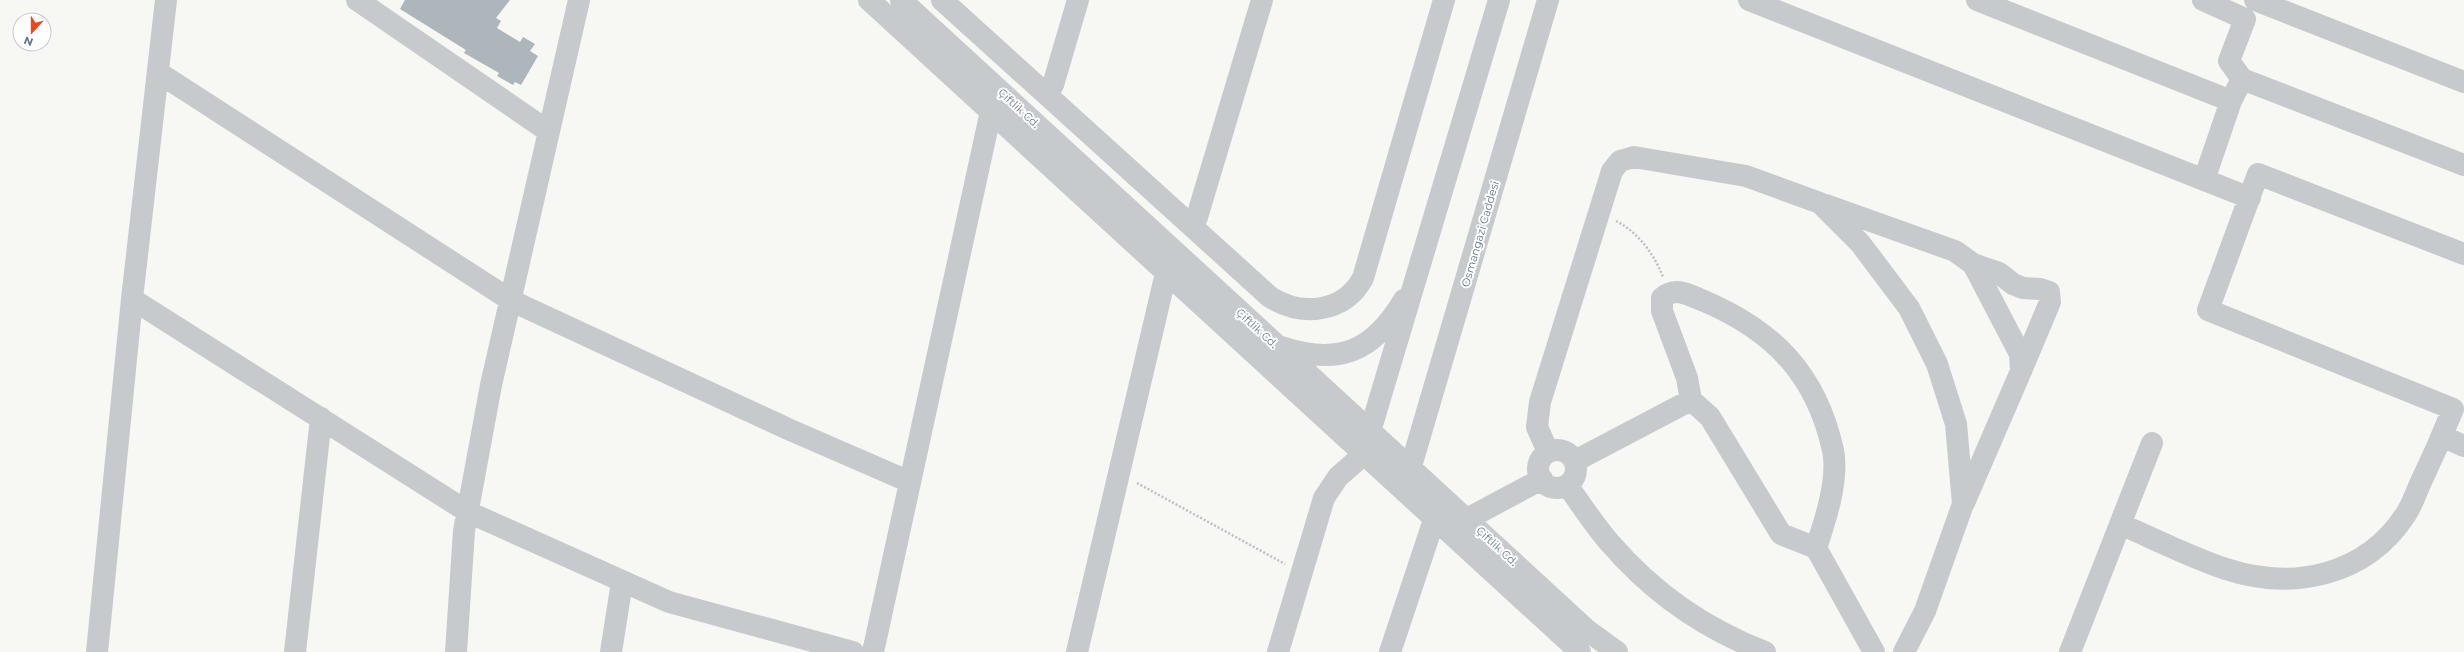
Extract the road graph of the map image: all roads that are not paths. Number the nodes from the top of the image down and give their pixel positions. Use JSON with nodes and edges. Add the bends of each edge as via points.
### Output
{"nodes":[{"id":1,"x":166,"y":0,"type":"edge"},
{"id":2,"x":357,"y":0,"type":"edge"},
{"id":3,"x":579,"y":0,"type":"edge"},
{"id":4,"x":869,"y":0,"type":"edge"},
{"id":5,"x":901,"y":0,"type":"edge"},
{"id":6,"x":942,"y":0,"type":"edge"},
{"id":7,"x":1078,"y":0,"type":"edge"},
{"id":8,"x":1262,"y":0,"type":"edge"},
{"id":9,"x":1444,"y":0,"type":"edge"},
{"id":10,"x":1499,"y":0,"type":"edge"},
{"id":11,"x":1548,"y":0,"type":"edge"},
{"id":12,"x":1749,"y":0,"type":"edge"},
{"id":13,"x":1977,"y":0,"type":"edge"},
{"id":14,"x":2203,"y":0,"type":"edge"},
{"id":15,"x":2251,"y":6,"type":"edge"},
{"id":16,"x":159,"y":73,"type":"junction"},
{"id":17,"x":2242,"y":79,"type":"junction"},
{"id":18,"x":2464,"y":82,"type":"edge"},
{"id":19,"x":1047,"y":94,"type":"junction"},
{"id":20,"x":2232,"y":101,"type":"junction"},
{"id":21,"x":991,"y":111,"type":"junction"},
{"id":22,"x":1079,"y":122,"type":"junction"},
{"id":23,"x":548,"y":131,"type":"junction"},
{"id":24,"x":1060,"y":146,"type":"junction"},
{"id":25,"x":2464,"y":165,"type":"edge"},
{"id":26,"x":2204,"y":180,"type":"junction"},
{"id":27,"x":2250,"y":198,"type":"junction"},
{"id":28,"x":1820,"y":203,"type":"junction"},
{"id":29,"x":1192,"y":225,"type":"junction"},
{"id":30,"x":2464,"y":254,"type":"edge"},
{"id":31,"x":1973,"y":264,"type":"junction"},
{"id":32,"x":1166,"y":273,"type":"junction"},
{"id":33,"x":1417,"y":278,"type":"junction"},
{"id":34,"x":132,"y":299,"type":"junction"},
{"id":35,"x":512,"y":301,"type":"junction"},
{"id":36,"x":1278,"y":346,"type":"junction"},
{"id":37,"x":2021,"y":371,"type":"junction"},
{"id":38,"x":1691,"y":400,"type":"junction"},
{"id":39,"x":321,"y":418,"type":"junction"},
{"id":40,"x":1371,"y":432,"type":"junction"},
{"id":41,"x":2442,"y":436,"type":"junction"},
{"id":42,"x":2152,"y":443,"type":"dead end"},
{"id":43,"x":2464,"y":446,"type":"edge"},
{"id":44,"x":1548,"y":452,"type":"junction"},
{"id":45,"x":1363,"y":455,"type":"junction"},
{"id":46,"x":1575,"y":462,"type":"junction"},
{"id":47,"x":1411,"y":468,"type":"junction"},
{"id":48,"x":1542,"y":479,"type":"junction"},
{"id":49,"x":910,"y":482,"type":"junction"},
{"id":50,"x":1567,"y":485,"type":"junction"},
{"id":51,"x":1404,"y":492,"type":"junction"},
{"id":52,"x":1963,"y":504,"type":"junction"},
{"id":53,"x":468,"y":512,"type":"junction"},
{"id":54,"x":1467,"y":519,"type":"junction"},
{"id":55,"x":1434,"y":520,"type":"junction"},
{"id":56,"x":2120,"y":524,"type":"junction"},
{"id":57,"x":1816,"y":548,"type":"junction"},
{"id":58,"x":622,"y":582,"type":"junction"},
{"id":59,"x":97,"y":652,"type":"edge"},
{"id":60,"x":296,"y":652,"type":"edge"},
{"id":61,"x":456,"y":652,"type":"edge"},
{"id":62,"x":612,"y":652,"type":"edge"},
{"id":63,"x":853,"y":652,"type":"edge"},
{"id":64,"x":873,"y":652,"type":"edge"},
{"id":65,"x":1077,"y":652,"type":"edge"},
{"id":66,"x":1278,"y":652,"type":"edge"},
{"id":67,"x":1390,"y":652,"type":"edge"},
{"id":68,"x":1580,"y":652,"type":"edge"},
{"id":69,"x":1617,"y":652,"type":"edge"},
{"id":70,"x":1765,"y":652,"type":"edge"},
{"id":71,"x":1874,"y":652,"type":"edge"},
{"id":72,"x":1904,"y":652,"type":"edge"},
{"id":73,"x":2070,"y":652,"type":"edge"}],
"edges":[{"from":1,"to":16,"type":"street"},
{"from":2,"to":23,"type":"street"},
{"from":3,"to":23,"type":"street"},
{"from":4,"to":21,"type":"street","name":"Çiftlik Cd."},
{"from":5,"to":24,"type":"street","name":"Çiftlik Cd."},
{"from":6,"to":19,"type":"street"},
{"from":7,"to":19,"type":"street","via":[[1053,85]]},
{"from":8,"to":29,"type":"street","via":[[1197,217]]},
{"from":9,"to":29,"type":"street","via":[[1363,278],[1348,297],[1320,309],[1309,310],[1279,302]]},
{"from":10,"to":33,"type":"street"},
{"from":11,"to":47,"type":"street","name":"Osmangazi Caddesi"},
{"from":12,"to":26,"type":"street"},
{"from":13,"to":20,"type":"street"},
{"from":14,"to":15,"type":"street"},
{"from":15,"to":17,"type":"street","via":[[2229,61]]},
{"from":15,"to":18,"type":"street"},
{"from":16,"to":34,"type":"street"},
{"from":16,"to":35,"type":"street"},
{"from":17,"to":20,"type":"street"},
{"from":17,"to":25,"type":"street"},
{"from":19,"to":22,"type":"street"},
{"from":20,"to":26,"type":"street"},
{"from":21,"to":32,"type":"street","name":"Çiftlik Cd."},
{"from":21,"to":49,"type":"street"},
{"from":22,"to":24,"type":"street"},
{"from":22,"to":29,"type":"street"},
{"from":23,"to":35,"type":"street"},
{"from":24,"to":36,"type":"street","name":"Çiftlik Cd."},
{"from":26,"to":27,"type":"street"},
{"from":27,"to":30,"type":"street","via":[[2258,174]]},
{"from":27,"to":41,"type":"street","via":[[2208,310],[2453,408]]},
{"from":28,"to":31,"type":"street","via":[[1955,252]]},
{"from":28,"to":44,"type":"street","via":[[1746,176],[1634,157],[1620,161],[1612,171],[1540,402],[1537,427]]},
{"from":28,"to":52,"type":"street","via":[[1860,243],[1909,308],[1937,364],[1956,424]]},
{"from":31,"to":37,"type":"street","via":[[2020,354]]},
{"from":31,"to":37,"type":"street","via":[[1999,273],[2023,288],[2040,288],[2049,292],[2050,302]]},
{"from":32,"to":45,"type":"street","name":"Çiftlik Cd."},
{"from":32,"to":65,"type":"street"},
{"from":33,"to":36,"type":"street","via":[[1395,315],[1379,334],[1358,350],[1336,356],[1315,356]]},
{"from":33,"to":40,"type":"street"},
{"from":34,"to":39,"type":"street"},
{"from":34,"to":59,"type":"street"},
{"from":35,"to":49,"type":"street","via":[[788,429]]},
{"from":35,"to":53,"type":"street","via":[[491,385]]},
{"from":36,"to":40,"type":"street","name":"Çiftlik Cd."},
{"from":37,"to":52,"type":"street"},
{"from":38,"to":46,"type":"street"},
{"from":38,"to":57,"type":"street","via":[[1710,416],[1781,534]]},
{"from":38,"to":57,"type":"street","via":[[1687,378],[1662,311],[1662,298],[1669,292],[1682,292],[1736,314],[1773,341],[1802,374],[1822,415],[1833,452],[1833,482],[1828,512]]},
{"from":39,"to":53,"type":"street"},
{"from":39,"to":60,"type":"street"},
{"from":40,"to":45,"type":"street"},
{"from":40,"to":47,"type":"street","name":"Çiftlik Cd."},
{"from":41,"to":43,"type":"street"},
{"from":41,"to":56,"type":"street","via":[[2406,514],[2379,546],[2354,564],[2309,578],[2274,580],[2227,569]]},
{"from":42,"to":56,"type":"street"},
{"from":44,"to":46,"type":"street","via":[[1561,450],[1572,456]]},
{"from":44,"to":48,"type":"street","via":[[1539,467]]},
{"from":45,"to":51,"type":"street","name":"Çiftlik Cd."},
{"from":45,"to":66,"type":"street","via":[[1338,477],[1324,498]]},
{"from":46,"to":50,"type":"street","via":[[1576,474]]},
{"from":47,"to":51,"type":"street","name":"Osmangazi Caddesi"},
{"from":47,"to":54,"type":"street","name":"Çiftlik Cd."},
{"from":48,"to":50,"type":"street","via":[[1552,486]]},
{"from":48,"to":54,"type":"street"},
{"from":49,"to":64,"type":"street"},
{"from":50,"to":70,"type":"street","via":[[1610,543],[1654,588],[1696,618]]},
{"from":51,"to":55,"type":"street","name":"Çiftlik Cd."},
{"from":52,"to":72,"type":"street","via":[[1925,611]]},
{"from":53,"to":58,"type":"street"},
{"from":53,"to":61,"type":"street","via":[[464,531]]},
{"from":54,"to":69,"type":"street","name":"Çiftlik Cd.","via":[[1588,631]]},
{"from":55,"to":67,"type":"street"},
{"from":55,"to":68,"type":"street","name":"Çiftlik Cd."},
{"from":56,"to":73,"type":"street"},
{"from":57,"to":71,"type":"street"},
{"from":58,"to":62,"type":"street"},
{"from":58,"to":63,"type":"street","via":[[669,602]]}]}
